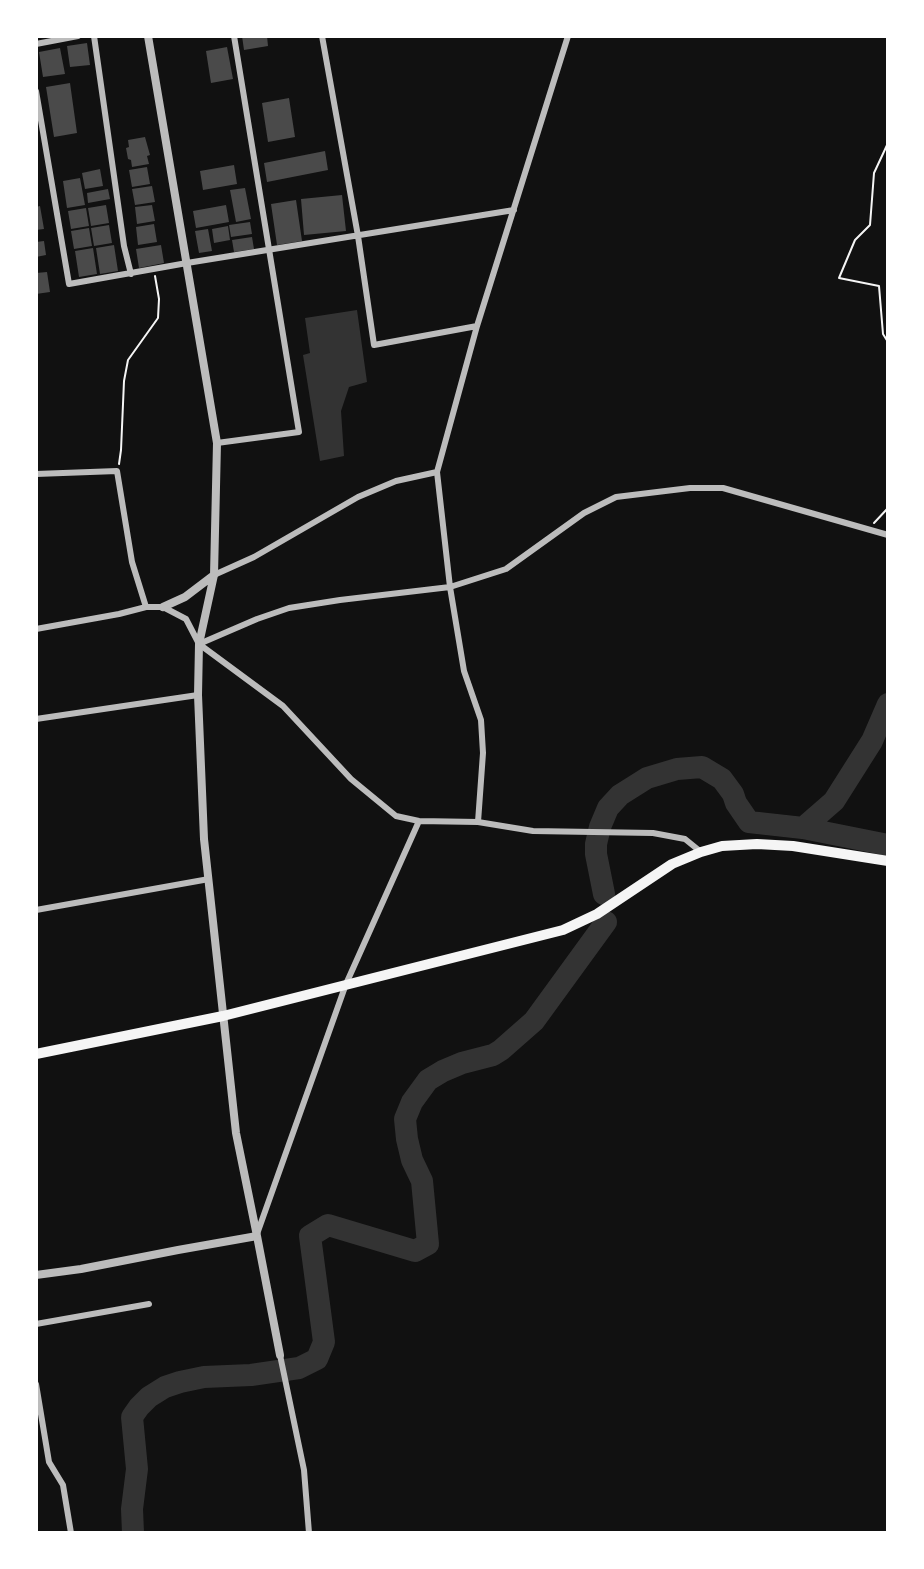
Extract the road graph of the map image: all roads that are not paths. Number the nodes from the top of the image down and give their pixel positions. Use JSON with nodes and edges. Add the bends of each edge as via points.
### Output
{"nodes":[{"id":1,"x":78,"y":36,"type":"edge"},
{"id":2,"x":94,"y":36,"type":"edge"},
{"id":3,"x":148,"y":36,"type":"edge"},
{"id":4,"x":234,"y":36,"type":"edge"},
{"id":5,"x":322,"y":36,"type":"edge"},
{"id":6,"x":568,"y":36,"type":"edge"},
{"id":7,"x":36,"y":44,"type":"edge"},
{"id":8,"x":36,"y":91,"type":"edge"},
{"id":9,"x":514,"y":210,"type":"junction"},
{"id":10,"x":358,"y":236,"type":"junction"},
{"id":11,"x":269,"y":250,"type":"junction"},
{"id":12,"x":187,"y":263,"type":"junction"},
{"id":13,"x":131,"y":274,"type":"junction"},
{"id":14,"x":477,"y":326,"type":"junction"},
{"id":15,"x":217,"y":443,"type":"junction"},
{"id":16,"x":437,"y":472,"type":"junction"},
{"id":17,"x":36,"y":474,"type":"edge"},
{"id":18,"x":888,"y":535,"type":"edge"},
{"id":19,"x":214,"y":575,"type":"junction"},
{"id":20,"x":450,"y":587,"type":"junction"},
{"id":21,"x":147,"y":607,"type":"junction"},
{"id":22,"x":163,"y":607,"type":"junction"},
{"id":23,"x":36,"y":629,"type":"edge"},
{"id":24,"x":199,"y":644,"type":"junction"},
{"id":25,"x":198,"y":695,"type":"junction"},
{"id":26,"x":36,"y":719,"type":"edge"},
{"id":27,"x":419,"y":821,"type":"junction"},
{"id":28,"x":478,"y":822,"type":"junction"},
{"id":29,"x":701,"y":852,"type":"junction"},
{"id":30,"x":888,"y":861,"type":"edge"},
{"id":31,"x":209,"y":879,"type":"junction"},
{"id":32,"x":36,"y":910,"type":"edge"},
{"id":33,"x":346,"y":984,"type":"junction"},
{"id":34,"x":223,"y":1016,"type":"junction"},
{"id":35,"x":36,"y":1054,"type":"edge"},
{"id":36,"x":256,"y":1236,"type":"junction"},
{"id":37,"x":36,"y":1275,"type":"edge"},
{"id":38,"x":149,"y":1304,"type":"dead end"},
{"id":39,"x":36,"y":1324,"type":"edge"},
{"id":40,"x":280,"y":1355,"type":"joint"},
{"id":41,"x":36,"y":1384,"type":"edge"},
{"id":42,"x":71,"y":1533,"type":"edge"},
{"id":43,"x":309,"y":1533,"type":"edge"}],
"edges":[{"from":1,"to":7,"type":"street"},
{"from":2,"to":13,"type":"street"},
{"from":3,"to":12,"type":"street"},
{"from":4,"to":11,"type":"street"},
{"from":5,"to":10,"type":"street"},
{"from":6,"to":9,"type":"street"},
{"from":8,"to":13,"type":"street","via":[[69,285]]},
{"from":9,"to":10,"type":"street"},
{"from":9,"to":14,"type":"street"},
{"from":10,"to":11,"type":"street"},
{"from":10,"to":14,"type":"street","via":[[374,345]]},
{"from":11,"to":12,"type":"street"},
{"from":11,"to":15,"type":"street","via":[[298,432]]},
{"from":12,"to":13,"type":"street"},
{"from":12,"to":15,"type":"street"},
{"from":14,"to":16,"type":"street"},
{"from":15,"to":19,"type":"street"},
{"from":16,"to":19,"type":"street","via":[[396,481],[358,497]]},
{"from":16,"to":20,"type":"street"},
{"from":17,"to":21,"type":"street","via":[[117,471],[132,562]]},
{"from":18,"to":20,"type":"street","via":[[723,489],[690,488],[616,497],[584,513],[506,569]]},
{"from":19,"to":22,"type":"street","via":[[185,597]]},
{"from":19,"to":24,"type":"street"},
{"from":20,"to":24,"type":"street","via":[[288,608]]},
{"from":20,"to":28,"type":"street","via":[[464,671],[481,720]]},
{"from":21,"to":22,"type":"street"},
{"from":21,"to":23,"type":"street"},
{"from":22,"to":24,"type":"street","via":[[186,619]]},
{"from":24,"to":25,"type":"street"},
{"from":24,"to":27,"type":"street","via":[[283,706],[351,779],[396,816]]},
{"from":25,"to":26,"type":"street"},
{"from":25,"to":31,"type":"street"},
{"from":27,"to":28,"type":"street"},
{"from":27,"to":33,"type":"street"},
{"from":28,"to":29,"type":"street","via":[[533,831],[652,832],[686,838]]},
{"from":29,"to":30,"type":"main road","via":[[722,846],[758,844]]},
{"from":29,"to":33,"type":"main road","via":[[672,864],[597,914],[563,930]]},
{"from":31,"to":32,"type":"street"},
{"from":31,"to":34,"type":"street"},
{"from":33,"to":34,"type":"main road"},
{"from":33,"to":36,"type":"street"},
{"from":34,"to":35,"type":"main road"},
{"from":34,"to":36,"type":"street","via":[[236,1133]]},
{"from":36,"to":37,"type":"street"},
{"from":36,"to":40,"type":"street"},
{"from":38,"to":39,"type":"street"},
{"from":40,"to":43,"type":"street","via":[[304,1470]]},
{"from":41,"to":42,"type":"street","via":[[49,1462],[63,1485]]}]}
